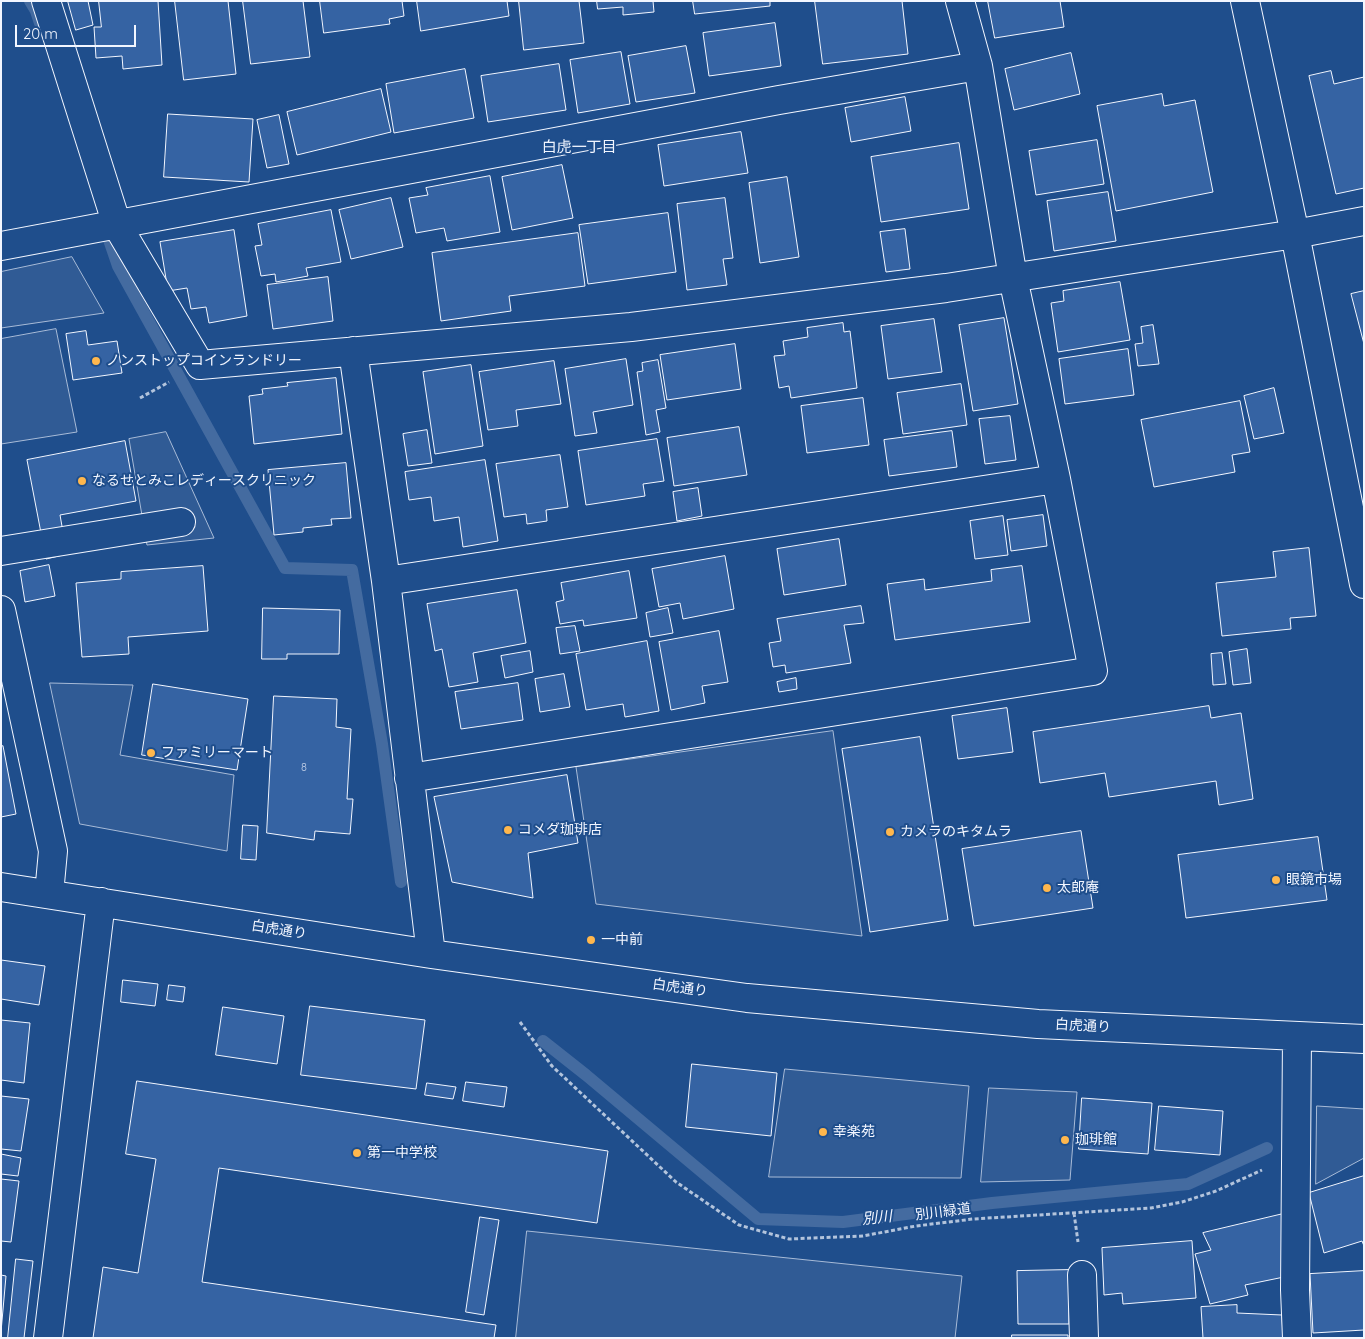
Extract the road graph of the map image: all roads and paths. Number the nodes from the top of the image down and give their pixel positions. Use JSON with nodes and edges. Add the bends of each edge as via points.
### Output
{"nodes":[{"id":1,"x":46,"y":1,"type":"edge"},
{"id":2,"x":960,"y":1,"type":"edge"},
{"id":3,"x":1245,"y":1,"type":"edge"},
{"id":4,"x":978,"y":66,"type":"junction"},
{"id":5,"x":1364,"y":221,"type":"edge"},
{"id":6,"x":117,"y":225,"type":"junction"},
{"id":7,"x":1295,"y":234,"type":"junction"},
{"id":8,"x":1,"y":246,"type":"edge"},
{"id":9,"x":1013,"y":278,"type":"junction"},
{"id":10,"x":353,"y":351,"type":"junction"},
{"id":11,"x":165,"y":385,"type":"dead end"},
{"id":12,"x":140,"y":398,"type":"dead end"},
{"id":13,"x":1056,"y":479,"type":"junction"},
{"id":14,"x":181,"y":522,"type":"dead end"},
{"id":15,"x":1,"y":551,"type":"edge"},
{"id":16,"x":386,"y":581,"type":"junction"},
{"id":17,"x":1364,"y":584,"type":"edge"},
{"id":18,"x":1,"y":610,"type":"edge"},
{"id":19,"x":409,"y":778,"type":"junction"},
{"id":20,"x":1,"y":887,"type":"edge"},
{"id":21,"x":49,"y":894,"type":"junction"},
{"id":22,"x":101,"y":902,"type":"junction"},
{"id":23,"x":431,"y":954,"type":"junction"},
{"id":24,"x":520,"y":1022,"type":"dead end"},
{"id":25,"x":1297,"y":1037,"type":"junction"},
{"id":26,"x":1364,"y":1039,"type":"edge"},
{"id":27,"x":1296,"y":1154,"type":"junction"},
{"id":28,"x":1082,"y":1275,"type":"dead end"},
{"id":29,"x":48,"y":1338,"type":"edge"},
{"id":30,"x":1084,"y":1338,"type":"edge"},
{"id":31,"x":1296,"y":1338,"type":"edge"}],
"edges":[{"from":1,"to":6,"type":"street"},
{"from":2,"to":4,"type":"street"},
{"from":3,"to":7,"type":"street"},
{"from":4,"to":6,"type":"street","via":[[769,102]]},
{"from":4,"to":9,"type":"street"},
{"from":5,"to":7,"type":"street"},
{"from":6,"to":8,"type":"street"},
{"from":6,"to":10,"type":"street","via":[[200,365]]},
{"from":7,"to":9,"type":"street"},
{"from":7,"to":17,"type":"street"},
{"from":9,"to":10,"type":"street","via":[[631,327]]},
{"from":9,"to":13,"type":"street"},
{"from":10,"to":16,"type":"street"},
{"from":11,"to":12,"type":"path"},
{"from":13,"to":16,"type":"street"},
{"from":13,"to":19,"type":"street","via":[[1093,672]]},
{"from":14,"to":15,"type":"street"},
{"from":16,"to":19,"type":"street"},
{"from":18,"to":21,"type":"street","via":[[53,851]]},
{"from":19,"to":23,"type":"street"},
{"from":20,"to":21,"type":"street","name":"白虎通り"},
{"from":21,"to":22,"type":"street","name":"白虎通り"},
{"from":22,"to":23,"type":"street","name":"白虎通り"},
{"from":22,"to":29,"type":"street"},
{"from":23,"to":25,"type":"street","name":"白虎通り","via":[[747,998],[1038,1024]]},
{"from":24,"to":27,"type":"path","name":"別川緑道","via":[[552,1066],[676,1182],[739,1225],[789,1238],[863,1236],[973,1219],[1150,1208],[1216,1191]]},
{"from":25,"to":26,"type":"street","name":"白虎通り"},
{"from":25,"to":27,"type":"street"},
{"from":27,"to":31,"type":"street"},
{"from":28,"to":30,"type":"street"}]}
